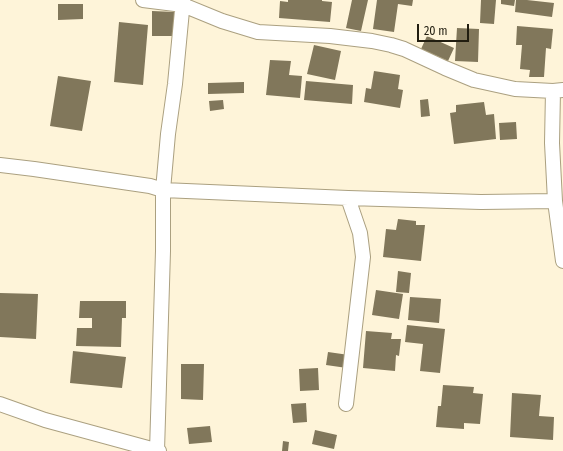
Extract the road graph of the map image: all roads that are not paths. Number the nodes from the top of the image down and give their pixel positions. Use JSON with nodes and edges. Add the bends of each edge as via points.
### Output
{"nodes":[{"id":1,"x":143,"y":0,"type":"edge"},
{"id":2,"x":183,"y":2,"type":"edge"},
{"id":3,"x":558,"y":91,"type":"edge"},
{"id":4,"x":0,"y":165,"type":"edge"},
{"id":5,"x":163,"y":190,"type":"junction"},
{"id":6,"x":348,"y":198,"type":"junction"},
{"id":7,"x":555,"y":201,"type":"junction"},
{"id":8,"x":563,"y":261,"type":"edge"},
{"id":9,"x":0,"y":404,"type":"edge"},
{"id":10,"x":346,"y":404,"type":"dead end"},
{"id":11,"x":158,"y":451,"type":"edge"}],
"edges":[{"from":1,"to":2,"type":"street"},
{"from":2,"to":3,"type":"street","via":[[222,21],[258,32],[372,41],[404,49],[474,80],[515,89]]},
{"from":2,"to":5,"type":"street"},
{"from":3,"to":7,"type":"street","via":[[552,144]]},
{"from":4,"to":5,"type":"street","via":[[34,168]]},
{"from":5,"to":6,"type":"street"},
{"from":5,"to":11,"type":"street"},
{"from":6,"to":7,"type":"street","via":[[481,202]]},
{"from":6,"to":10,"type":"street","via":[[360,233],[363,257]]},
{"from":7,"to":8,"type":"street"},
{"from":9,"to":11,"type":"street","via":[[45,420]]}]}
